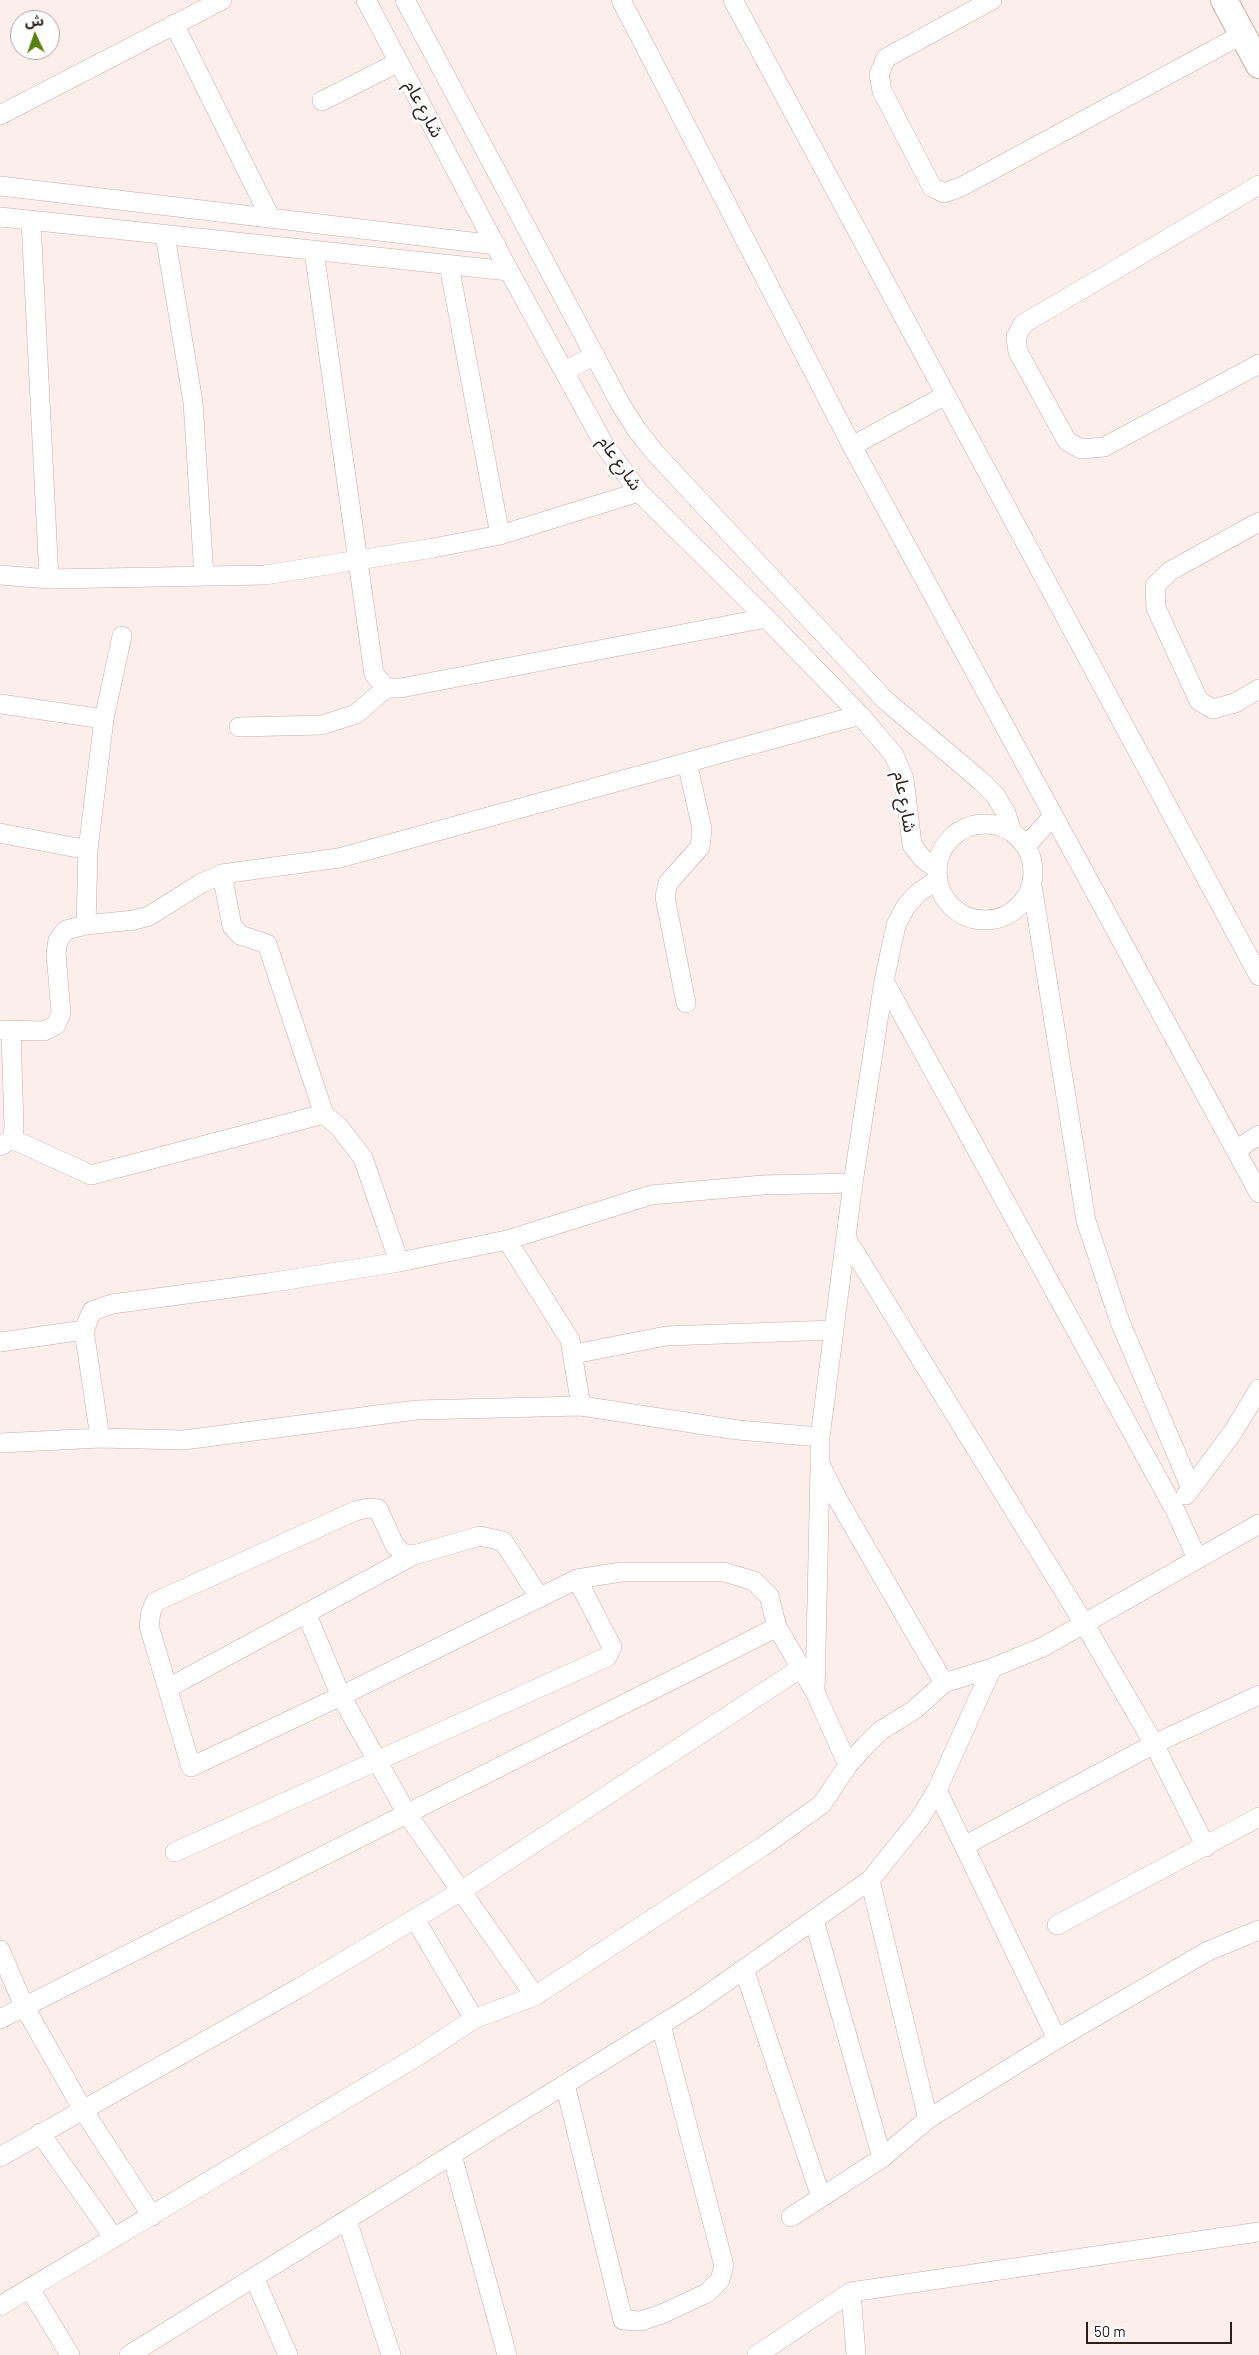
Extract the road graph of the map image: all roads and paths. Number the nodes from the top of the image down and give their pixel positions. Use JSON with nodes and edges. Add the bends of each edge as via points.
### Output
{"nodes":[{"id":1,"x":222,"y":0,"type":"edge"},
{"id":2,"x":366,"y":0,"type":"edge"},
{"id":3,"x":405,"y":0,"type":"edge"},
{"id":4,"x":621,"y":0,"type":"edge"},
{"id":5,"x":733,"y":0,"type":"edge"},
{"id":6,"x":992,"y":0,"type":"edge"},
{"id":7,"x":1224,"y":0,"type":"edge"},
{"id":8,"x":174,"y":24,"type":"junction"},
{"id":9,"x":1243,"y":34,"type":"junction"},
{"id":10,"x":399,"y":62,"type":"junction"},
{"id":11,"x":1259,"y":65,"type":"edge"},
{"id":12,"x":322,"y":101,"type":"dead end"},
{"id":13,"x":0,"y":115,"type":"edge"},
{"id":14,"x":1259,"y":185,"type":"edge"},
{"id":15,"x":0,"y":186,"type":"edge"},
{"id":16,"x":270,"y":217,"type":"junction"},
{"id":17,"x":0,"y":218,"type":"edge"},
{"id":18,"x":30,"y":221,"type":"junction"},
{"id":19,"x":166,"y":235,"type":"junction"},
{"id":20,"x":496,"y":245,"type":"junction"},
{"id":21,"x":314,"y":251,"type":"junction"},
{"id":22,"x":449,"y":266,"type":"junction"},
{"id":23,"x":509,"y":271,"type":"junction"},
{"id":24,"x":595,"y":355,"type":"junction"},
{"id":25,"x":1259,"y":364,"type":"edge"},
{"id":26,"x":566,"y":371,"type":"junction"},
{"id":27,"x":946,"y":395,"type":"junction"},
{"id":28,"x":852,"y":446,"type":"junction"},
{"id":29,"x":639,"y":492,"type":"junction"},
{"id":30,"x":1259,"y":522,"type":"edge"},
{"id":31,"x":500,"y":535,"type":"junction"},
{"id":32,"x":358,"y":560,"type":"junction"},
{"id":33,"x":0,"y":575,"type":"edge"},
{"id":34,"x":204,"y":576,"type":"junction"},
{"id":35,"x":49,"y":579,"type":"junction"},
{"id":36,"x":766,"y":618,"type":"junction"},
{"id":37,"x":122,"y":636,"type":"dead end"},
{"id":38,"x":386,"y":688,"type":"junction"},
{"id":39,"x":1259,"y":689,"type":"edge"},
{"id":40,"x":0,"y":704,"type":"edge"},
{"id":41,"x":860,"y":715,"type":"junction"},
{"id":42,"x":104,"y":719,"type":"junction"},
{"id":43,"x":239,"y":727,"type":"dead end"},
{"id":44,"x":687,"y":762,"type":"junction"},
{"id":45,"x":1053,"y":816,"type":"junction"},
{"id":46,"x":1012,"y":832,"type":"junction"},
{"id":47,"x":0,"y":833,"type":"edge"},
{"id":48,"x":1026,"y":846,"type":"junction"},
{"id":49,"x":88,"y":850,"type":"junction"},
{"id":50,"x":222,"y":874,"type":"junction"},
{"id":51,"x":937,"y":874,"type":"junction"},
{"id":52,"x":1032,"y":885,"type":"junction"},
{"id":53,"x":86,"y":925,"type":"junction"},
{"id":54,"x":1259,"y":976,"type":"edge"},
{"id":55,"x":884,"y":981,"type":"junction"},
{"id":56,"x":686,"y":1003,"type":"dead end"},
{"id":57,"x":6,"y":1031,"type":"edge"},
{"id":58,"x":324,"y":1114,"type":"junction"},
{"id":59,"x":1259,"y":1135,"type":"edge"},
{"id":60,"x":6,"y":1142,"type":"edge"},
{"id":61,"x":1236,"y":1150,"type":"junction"},
{"id":62,"x":853,"y":1183,"type":"junction"},
{"id":63,"x":1259,"y":1193,"type":"edge"},
{"id":64,"x":846,"y":1238,"type":"junction"},
{"id":65,"x":507,"y":1240,"type":"junction"},
{"id":66,"x":399,"y":1262,"type":"junction"},
{"id":67,"x":84,"y":1330,"type":"junction"},
{"id":68,"x":834,"y":1330,"type":"junction"},
{"id":69,"x":0,"y":1342,"type":"edge"},
{"id":70,"x":574,"y":1354,"type":"junction"},
{"id":71,"x":1259,"y":1389,"type":"edge"},
{"id":72,"x":581,"y":1406,"type":"junction"},
{"id":73,"x":820,"y":1437,"type":"junction"},
{"id":74,"x":100,"y":1438,"type":"junction"},
{"id":75,"x":0,"y":1443,"type":"edge"},
{"id":76,"x":820,"y":1464,"type":"junction"},
{"id":77,"x":1191,"y":1488,"type":"junction"},
{"id":78,"x":1175,"y":1510,"type":"junction"},
{"id":79,"x":1259,"y":1524,"type":"edge"},
{"id":80,"x":414,"y":1555,"type":"junction"},
{"id":81,"x":1197,"y":1558,"type":"junction"},
{"id":82,"x":576,"y":1580,"type":"junction"},
{"id":83,"x":540,"y":1598,"type":"junction"},
{"id":84,"x":306,"y":1614,"type":"junction"},
{"id":85,"x":1085,"y":1625,"type":"junction"},
{"id":86,"x":777,"y":1627,"type":"junction"},
{"id":87,"x":801,"y":1668,"type":"junction"},
{"id":88,"x":992,"y":1668,"type":"junction"},
{"id":89,"x":944,"y":1683,"type":"junction"},
{"id":90,"x":168,"y":1688,"type":"junction"},
{"id":91,"x":814,"y":1692,"type":"junction"},
{"id":92,"x":1259,"y":1695,"type":"edge"},
{"id":93,"x":341,"y":1696,"type":"junction"},
{"id":94,"x":1154,"y":1744,"type":"junction"},
{"id":95,"x":377,"y":1760,"type":"junction"},
{"id":96,"x":848,"y":1765,"type":"junction"},
{"id":97,"x":938,"y":1790,"type":"junction"},
{"id":98,"x":407,"y":1814,"type":"junction"},
{"id":99,"x":1259,"y":1817,"type":"edge"},
{"id":100,"x":964,"y":1846,"type":"junction"},
{"id":101,"x":1206,"y":1847,"type":"junction"},
{"id":102,"x":175,"y":1852,"type":"dead end"},
{"id":103,"x":870,"y":1880,"type":"junction"},
{"id":104,"x":461,"y":1891,"type":"junction"},
{"id":105,"x":415,"y":1919,"type":"junction"},
{"id":106,"x":814,"y":1920,"type":"junction"},
{"id":107,"x":1057,"y":1925,"type":"dead end"},
{"id":108,"x":1259,"y":1930,"type":"edge"},
{"id":109,"x":0,"y":1950,"type":"edge"},
{"id":110,"x":744,"y":1969,"type":"junction"},
{"id":111,"x":535,"y":1996,"type":"junction"},
{"id":112,"x":24,"y":2006,"type":"junction"},
{"id":113,"x":0,"y":2019,"type":"edge"},
{"id":114,"x":474,"y":2019,"type":"junction"},
{"id":115,"x":661,"y":2025,"type":"junction"},
{"id":116,"x":1057,"y":2039,"type":"junction"},
{"id":117,"x":565,"y":2084,"type":"junction"},
{"id":118,"x":83,"y":2110,"type":"junction"},
{"id":119,"x":928,"y":2119,"type":"junction"},
{"id":120,"x":40,"y":2133,"type":"junction"},
{"id":121,"x":452,"y":2155,"type":"junction"},
{"id":122,"x":0,"y":2157,"type":"edge"},
{"id":123,"x":882,"y":2158,"type":"junction"},
{"id":124,"x":821,"y":2197,"type":"junction"},
{"id":125,"x":152,"y":2216,"type":"junction"},
{"id":126,"x":791,"y":2217,"type":"dead end"},
{"id":127,"x":347,"y":2220,"type":"junction"},
{"id":128,"x":1259,"y":2232,"type":"edge"},
{"id":129,"x":114,"y":2238,"type":"junction"},
{"id":130,"x":254,"y":2278,"type":"junction"},
{"id":131,"x":30,"y":2289,"type":"junction"},
{"id":132,"x":851,"y":2292,"type":"junction"},
{"id":133,"x":0,"y":2306,"type":"edge"},
{"id":134,"x":149,"y":2350,"type":"edge"},
{"id":135,"x":70,"y":2355,"type":"edge"},
{"id":136,"x":129,"y":2355,"type":"edge"},
{"id":137,"x":288,"y":2355,"type":"edge"},
{"id":138,"x":391,"y":2355,"type":"edge"},
{"id":139,"x":507,"y":2355,"type":"edge"},
{"id":140,"x":757,"y":2355,"type":"edge"},
{"id":141,"x":856,"y":2355,"type":"edge"}],
"edges":[{"from":1,"to":8,"type":"street"},
{"from":2,"to":10,"type":"street","name":"شارع عام"},
{"from":3,"to":24,"type":"street","name":"شارع عام"},
{"from":4,"to":28,"type":"street"},
{"from":5,"to":27,"type":"street"},
{"from":6,"to":9,"type":"street","via":[[886,58],[879,74],[882,91],[932,187],[944,193],[961,187]]},
{"from":7,"to":9,"type":"street"},
{"from":8,"to":13,"type":"street"},
{"from":8,"to":16,"type":"street"},
{"from":9,"to":11,"type":"street"},
{"from":10,"to":12,"type":"street"},
{"from":10,"to":20,"type":"street","name":"شارع عام"},
{"from":14,"to":25,"type":"street","via":[[1023,324],[1016,337],[1018,352],[1067,441],[1081,449],[1104,447]]},
{"from":15,"to":16,"type":"street"},
{"from":16,"to":20,"type":"street"},
{"from":17,"to":18,"type":"street"},
{"from":18,"to":19,"type":"street"},
{"from":18,"to":35,"type":"street"},
{"from":19,"to":21,"type":"street"},
{"from":19,"to":34,"type":"street","via":[[193,402]]},
{"from":20,"to":23,"type":"street","name":"شارع عام"},
{"from":21,"to":22,"type":"street"},
{"from":21,"to":32,"type":"street"},
{"from":22,"to":23,"type":"street"},
{"from":22,"to":31,"type":"street"},
{"from":23,"to":26,"type":"street","name":"شارع عام"},
{"from":24,"to":26,"type":"street"},
{"from":24,"to":46,"type":"street","name":"شارع عام","via":[[621,405],[656,454],[885,700],[995,795]]},
{"from":26,"to":29,"type":"street","name":"شارع عام","via":[[605,446]]},
{"from":27,"to":28,"type":"street"},
{"from":27,"to":54,"type":"street"},
{"from":28,"to":45,"type":"street"},
{"from":29,"to":31,"type":"street"},
{"from":29,"to":36,"type":"street","name":"شارع عام"},
{"from":30,"to":39,"type":"street","via":[[1170,571],[1155,586],[1156,608],[1199,701],[1213,709],[1235,703]]},
{"from":31,"to":32,"type":"street"},
{"from":32,"to":34,"type":"street","via":[[265,575]]},
{"from":32,"to":38,"type":"street","via":[[374,674]]},
{"from":33,"to":35,"type":"street"},
{"from":34,"to":35,"type":"street"},
{"from":36,"to":38,"type":"street","via":[[401,688]]},
{"from":36,"to":41,"type":"street","name":"شارع عام"},
{"from":37,"to":42,"type":"street"},
{"from":38,"to":43,"type":"street","via":[[356,714],[322,725]]},
{"from":40,"to":42,"type":"street"},
{"from":41,"to":44,"type":"street"},
{"from":41,"to":51,"type":"street","name":"شارع عام","via":[[894,755],[904,779],[912,846]]},
{"from":42,"to":49,"type":"street"},
{"from":44,"to":50,"type":"street","via":[[339,858]]},
{"from":44,"to":56,"type":"street","via":[[702,829],[700,846],[668,883],[665,897]]},
{"from":45,"to":48,"type":"street"},
{"from":45,"to":61,"type":"street"},
{"from":46,"to":48,"type":"street"},
{"from":46,"to":51,"type":"street","via":[[993,824],[973,825],[955,834],[942,850]]},
{"from":47,"to":49,"type":"street"},
{"from":48,"to":52,"type":"street","via":[[1034,865]]},
{"from":49,"to":53,"type":"street"},
{"from":50,"to":53,"type":"street","via":[[149,916]]},
{"from":50,"to":58,"type":"street","via":[[232,926],[240,934],[266,944]]},
{"from":51,"to":52,"type":"street","via":[[944,897],[956,910],[973,918],[992,920],[1010,914],[1024,902]]},
{"from":51,"to":55,"type":"street","via":[[906,906],[896,925]]},
{"from":52,"to":77,"type":"street","via":[[1086,1221],[1120,1322]]},
{"from":53,"to":57,"type":"street","via":[[66,930],[58,940],[56,954],[61,1013],[56,1025],[44,1031]]},
{"from":55,"to":62,"type":"street"},
{"from":55,"to":78,"type":"street"},
{"from":57,"to":60,"type":"street","via":[[14,1128]]},
{"from":58,"to":60,"type":"street","via":[[91,1175]]},
{"from":58,"to":66,"type":"street","via":[[339,1127],[363,1158]]},
{"from":59,"to":61,"type":"street"},
{"from":61,"to":63,"type":"street"},
{"from":62,"to":64,"type":"street"},
{"from":62,"to":65,"type":"street","via":[[754,1186],[651,1195]]},
{"from":64,"to":68,"type":"street"},
{"from":64,"to":85,"type":"street"},
{"from":65,"to":66,"type":"street"},
{"from":65,"to":70,"type":"street","via":[[570,1340]]},
{"from":66,"to":67,"type":"street","via":[[268,1284],[112,1304],[92,1311]]},
{"from":67,"to":69,"type":"street"},
{"from":67,"to":74,"type":"street"},
{"from":68,"to":70,"type":"street","via":[[666,1336]]},
{"from":68,"to":73,"type":"street"},
{"from":70,"to":72,"type":"street"},
{"from":71,"to":77,"type":"street","via":[[1233,1432]]},
{"from":72,"to":73,"type":"street","via":[[738,1430]]},
{"from":72,"to":74,"type":"street","via":[[417,1410],[183,1440]]},
{"from":73,"to":76,"type":"street"},
{"from":74,"to":75,"type":"street"},
{"from":76,"to":89,"type":"street"},
{"from":76,"to":91,"type":"street"},
{"from":77,"to":78,"type":"street"},
{"from":78,"to":81,"type":"street"},
{"from":79,"to":81,"type":"street"},
{"from":80,"to":83,"type":"street","via":[[480,1536],[503,1541]]},
{"from":80,"to":84,"type":"street"},
{"from":80,"to":90,"type":"street","via":[[404,1554],[396,1546],[378,1509],[368,1508],[355,1511],[156,1602],[149,1626]]},
{"from":81,"to":85,"type":"street"},
{"from":82,"to":83,"type":"street"},
{"from":82,"to":86,"type":"street","via":[[621,1572],[724,1572],[754,1581],[769,1596]]},
{"from":82,"to":95,"type":"street","via":[[612,1647],[607,1657]]},
{"from":83,"to":93,"type":"street"},
{"from":84,"to":90,"type":"street"},
{"from":84,"to":93,"type":"street"},
{"from":85,"to":88,"type":"street","via":[[1043,1648]]},
{"from":85,"to":94,"type":"street"},
{"from":86,"to":87,"type":"street"},
{"from":86,"to":98,"type":"street"},
{"from":87,"to":91,"type":"street"},
{"from":87,"to":104,"type":"street"},
{"from":88,"to":89,"type":"street"},
{"from":88,"to":97,"type":"street"},
{"from":89,"to":96,"type":"street","via":[[914,1710],[880,1732]]},
{"from":90,"to":93,"type":"street","via":[[191,1767]]},
{"from":91,"to":96,"type":"street"},
{"from":92,"to":94,"type":"street"},
{"from":93,"to":95,"type":"street"},
{"from":94,"to":100,"type":"street"},
{"from":94,"to":101,"type":"street"},
{"from":95,"to":98,"type":"street"},
{"from":95,"to":102,"type":"street"},
{"from":96,"to":111,"type":"street","via":[[822,1804]]},
{"from":97,"to":100,"type":"street"},
{"from":97,"to":103,"type":"street","via":[[920,1818]]},
{"from":98,"to":104,"type":"street"},
{"from":98,"to":112,"type":"street"},
{"from":99,"to":101,"type":"street"},
{"from":100,"to":116,"type":"street"},
{"from":101,"to":107,"type":"street"},
{"from":103,"to":106,"type":"street"},
{"from":103,"to":119,"type":"street"},
{"from":104,"to":105,"type":"street"},
{"from":104,"to":111,"type":"street"},
{"from":105,"to":114,"type":"street"},
{"from":105,"to":118,"type":"street"},
{"from":106,"to":110,"type":"street"},
{"from":106,"to":123,"type":"street"},
{"from":108,"to":116,"type":"street","via":[[1208,1951]]},
{"from":109,"to":112,"type":"street"},
{"from":110,"to":115,"type":"street"},
{"from":110,"to":124,"type":"street"},
{"from":111,"to":114,"type":"street"},
{"from":112,"to":113,"type":"street"},
{"from":112,"to":118,"type":"street"},
{"from":114,"to":125,"type":"street"},
{"from":115,"to":117,"type":"street"},
{"from":115,"to":117,"type":"street","via":[[724,2266],[720,2280],[707,2293],[641,2321],[623,2320]]},
{"from":116,"to":119,"type":"street"},
{"from":117,"to":121,"type":"street"},
{"from":118,"to":120,"type":"street"},
{"from":118,"to":125,"type":"street"},
{"from":119,"to":123,"type":"street"},
{"from":120,"to":122,"type":"street"},
{"from":120,"to":129,"type":"street"},
{"from":121,"to":127,"type":"street"},
{"from":121,"to":139,"type":"street"},
{"from":123,"to":124,"type":"street"},
{"from":124,"to":126,"type":"street"},
{"from":125,"to":129,"type":"street"},
{"from":127,"to":130,"type":"street"},
{"from":127,"to":138,"type":"street"},
{"from":128,"to":132,"type":"street"},
{"from":129,"to":131,"type":"street"},
{"from":130,"to":134,"type":"street"},
{"from":130,"to":137,"type":"street"},
{"from":131,"to":133,"type":"street"},
{"from":131,"to":135,"type":"street"},
{"from":132,"to":140,"type":"street"},
{"from":132,"to":141,"type":"street"},
{"from":134,"to":136,"type":"street"}]}
